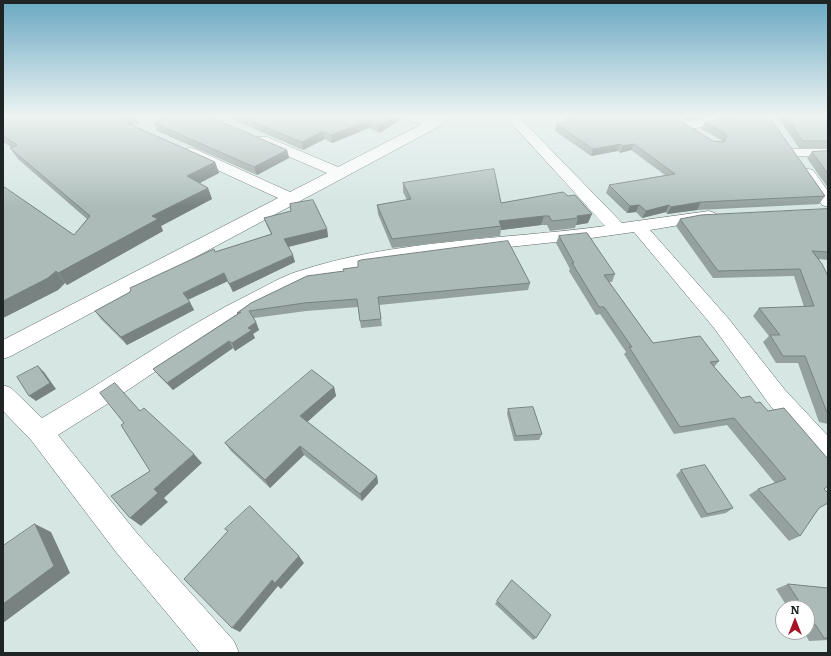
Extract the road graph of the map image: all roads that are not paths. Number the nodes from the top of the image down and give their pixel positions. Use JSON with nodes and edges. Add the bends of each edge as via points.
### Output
{"nodes":[{"id":1,"x":175,"y":146,"type":"edge"},
{"id":2,"x":275,"y":146,"type":"edge"},
{"id":3,"x":392,"y":146,"type":"edge"},
{"id":4,"x":541,"y":146,"type":"edge"},
{"id":5,"x":828,"y":153,"type":"edge"},
{"id":6,"x":340,"y":173,"type":"junction"},
{"id":7,"x":291,"y":198,"type":"junction"},
{"id":8,"x":823,"y":207,"type":"edge"},
{"id":9,"x":724,"y":215,"type":"edge"},
{"id":10,"x":628,"y":227,"type":"junction"},
{"id":11,"x":3,"y":350,"type":"edge"},
{"id":12,"x":3,"y":395,"type":"edge"},
{"id":13,"x":40,"y":432,"type":"junction"},
{"id":14,"x":828,"y":455,"type":"edge"},
{"id":15,"x":222,"y":653,"type":"edge"}],
"edges":[{"from":1,"to":7,"type":"street"},
{"from":2,"to":6,"type":"street"},
{"from":3,"to":6,"type":"street"},
{"from":4,"to":10,"type":"street"},
{"from":5,"to":8,"type":"street","via":[[791,149]]},
{"from":6,"to":7,"type":"street"},
{"from":7,"to":11,"type":"street"},
{"from":9,"to":10,"type":"street","via":[[697,216]]},
{"from":10,"to":13,"type":"street","via":[[361,260],[302,277],[225,315],[96,399]]},
{"from":10,"to":14,"type":"street","via":[[721,323],[777,397]]},
{"from":12,"to":13,"type":"street"},
{"from":13,"to":15,"type":"street","via":[[126,542]]}]}
